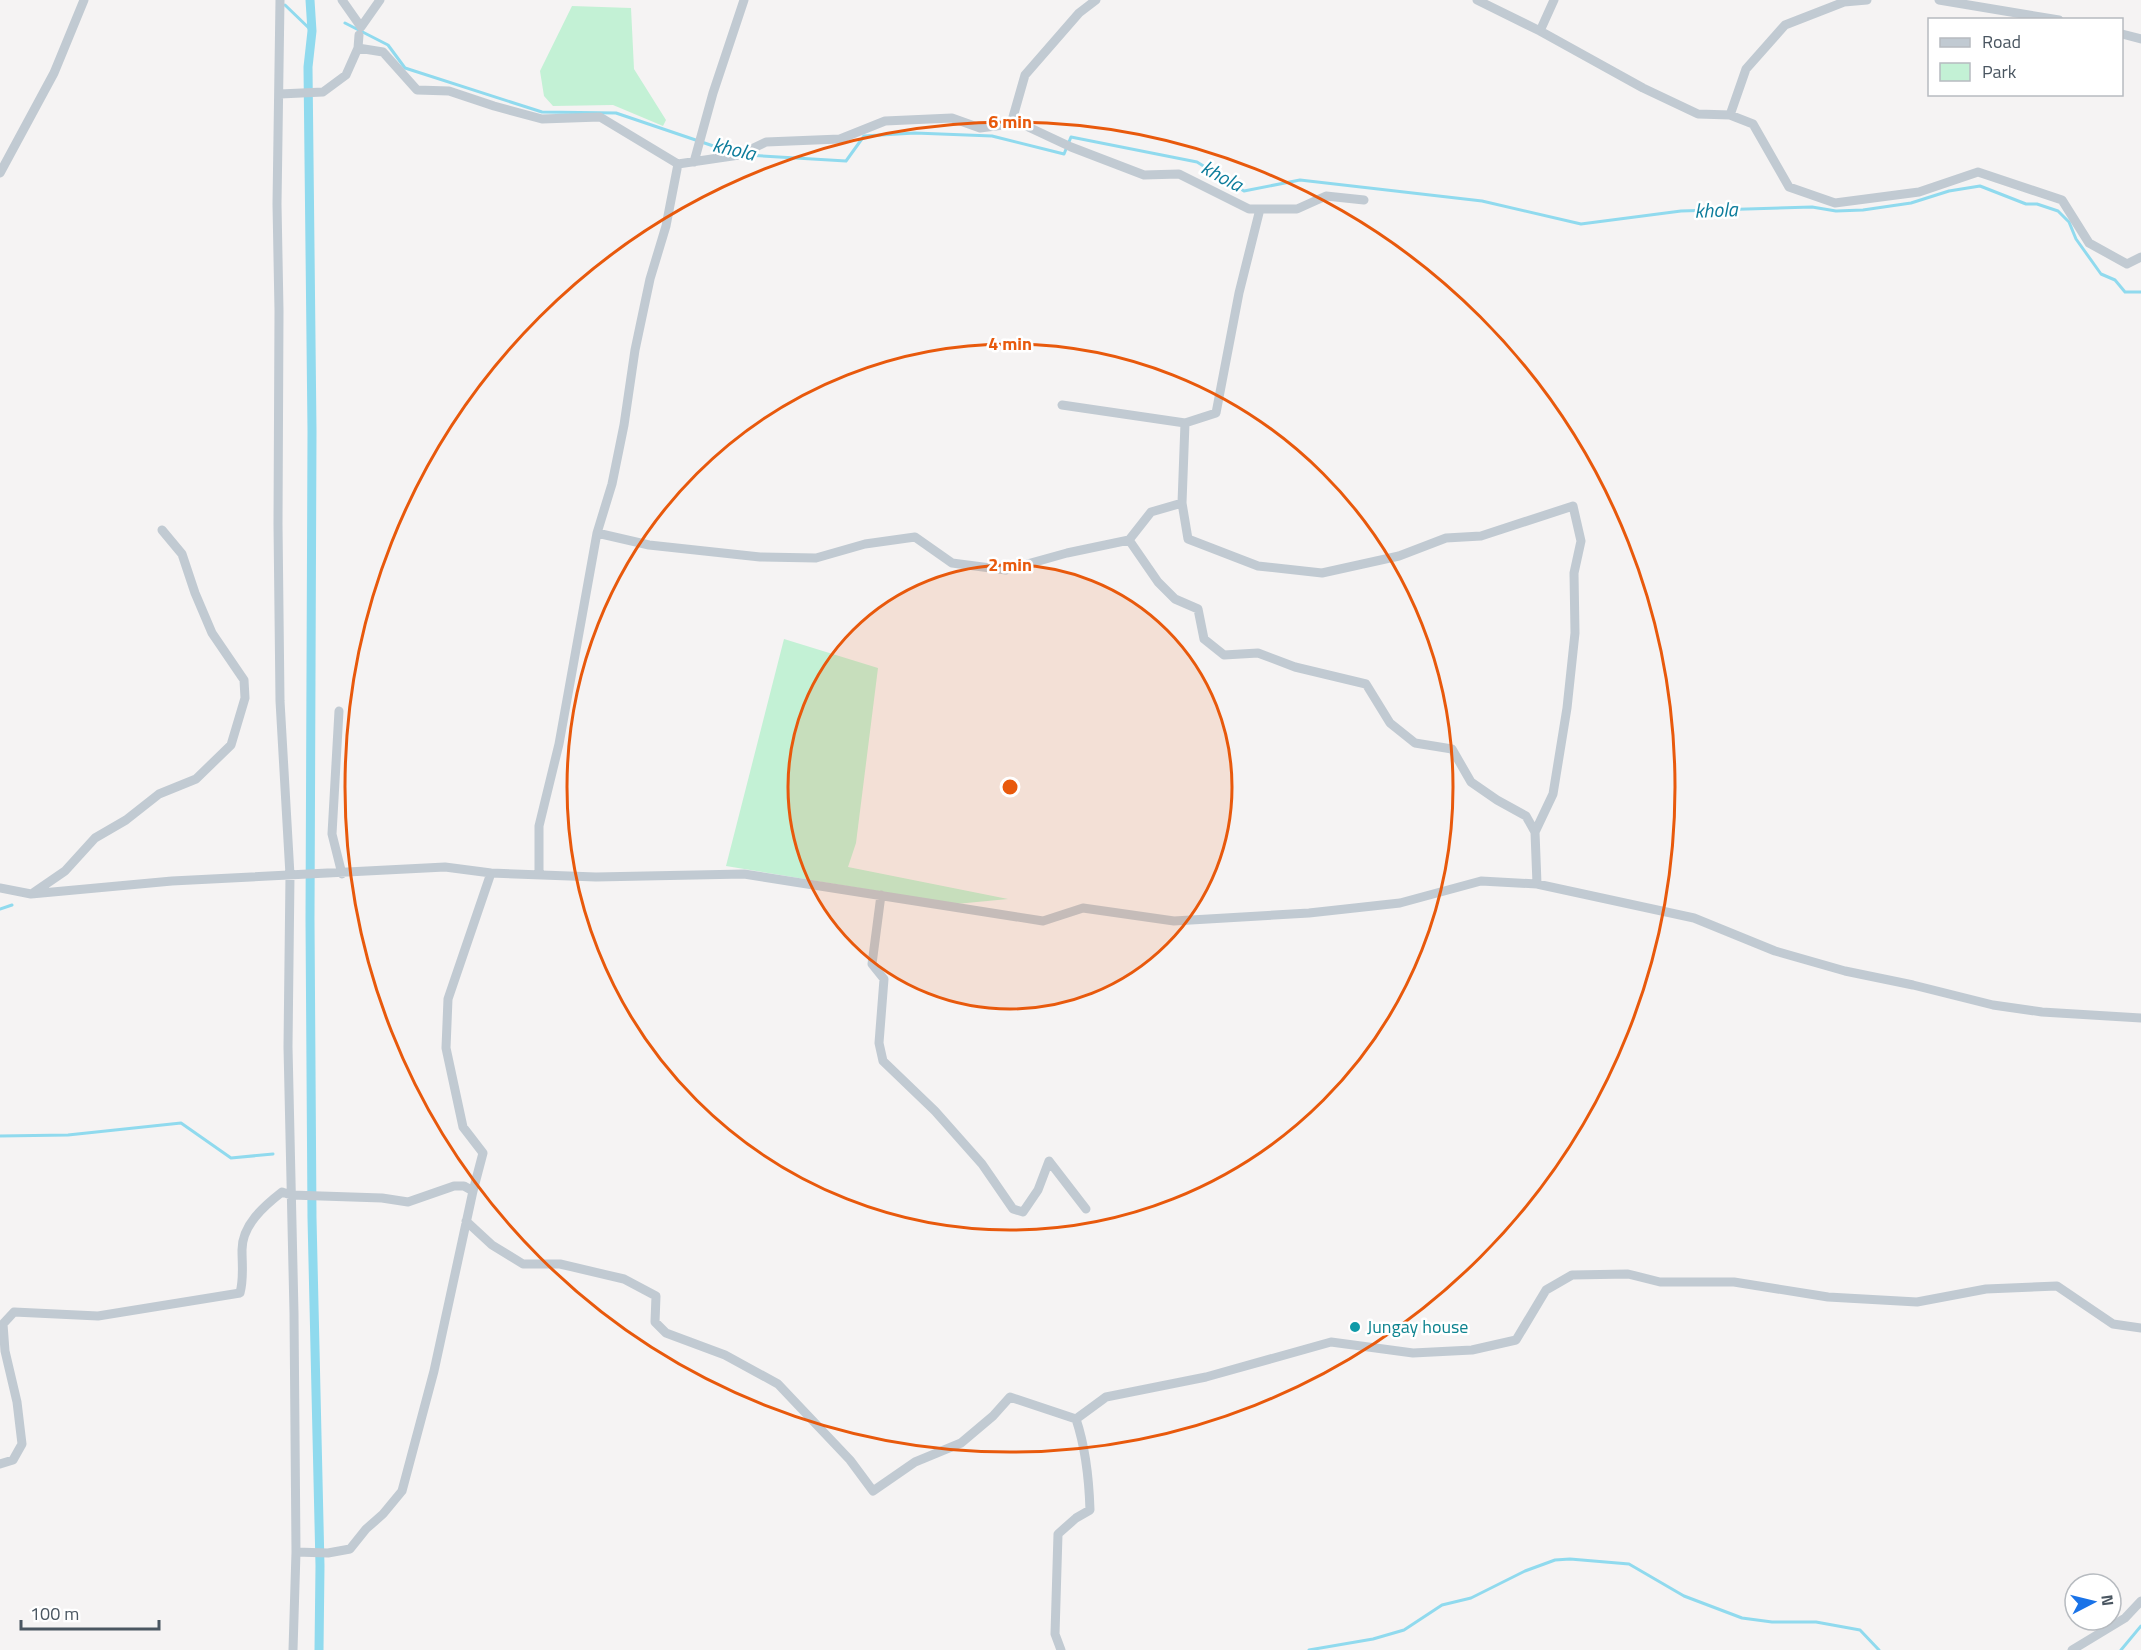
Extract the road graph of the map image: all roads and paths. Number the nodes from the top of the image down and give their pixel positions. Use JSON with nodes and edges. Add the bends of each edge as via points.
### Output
{"nodes":[{"id":1,"x":84,"y":0,"type":"edge"},
{"id":2,"x":280,"y":0,"type":"edge"},
{"id":3,"x":342,"y":0,"type":"edge"},
{"id":4,"x":380,"y":0,"type":"edge"},
{"id":5,"x":744,"y":0,"type":"edge"},
{"id":6,"x":1095,"y":0,"type":"edge"},
{"id":7,"x":1477,"y":0,"type":"edge"},
{"id":8,"x":1554,"y":0,"type":"edge"},
{"id":9,"x":1867,"y":0,"type":"edge"},
{"id":10,"x":1939,"y":0,"type":"edge"},
{"id":11,"x":2047,"y":18,"type":"edge"},
{"id":12,"x":1539,"y":31,"type":"junction"},
{"id":13,"x":2123,"y":34,"type":"edge"},
{"id":14,"x":359,"y":35,"type":"dead end"},
{"id":15,"x":2141,"y":39,"type":"edge"},
{"id":16,"x":358,"y":48,"type":"junction"},
{"id":17,"x":280,"y":94,"type":"junction"},
{"id":18,"x":1730,"y":115,"type":"junction"},
{"id":19,"x":1011,"y":124,"type":"junction"},
{"id":20,"x":694,"y":162,"type":"junction"},
{"id":21,"x":678,"y":164,"type":"junction"},
{"id":22,"x":0,"y":173,"type":"edge"},
{"id":23,"x":1364,"y":200,"type":"dead end"},
{"id":24,"x":1260,"y":209,"type":"junction"},
{"id":25,"x":2141,"y":257,"type":"edge"},
{"id":26,"x":1062,"y":405,"type":"dead end"},
{"id":27,"x":1185,"y":423,"type":"junction"},
{"id":28,"x":1182,"y":503,"type":"junction"},
{"id":29,"x":162,"y":530,"type":"dead end"},
{"id":30,"x":597,"y":533,"type":"junction"},
{"id":31,"x":1129,"y":540,"type":"junction"},
{"id":32,"x":339,"y":711,"type":"dead end"},
{"id":33,"x":1535,"y":832,"type":"junction"},
{"id":34,"x":491,"y":873,"type":"junction"},
{"id":35,"x":342,"y":874,"type":"junction"},
{"id":36,"x":539,"y":874,"type":"junction"},
{"id":37,"x":290,"y":875,"type":"junction"},
{"id":38,"x":1537,"y":884,"type":"junction"},
{"id":39,"x":0,"y":888,"type":"edge"},
{"id":40,"x":31,"y":894,"type":"junction"},
{"id":41,"x":881,"y":895,"type":"junction"},
{"id":42,"x":2141,"y":1018,"type":"edge"},
{"id":43,"x":473,"y":1191,"type":"junction"},
{"id":44,"x":291,"y":1196,"type":"junction"},
{"id":45,"x":1086,"y":1209,"type":"dead end"},
{"id":46,"x":466,"y":1221,"type":"junction"},
{"id":47,"x":2141,"y":1328,"type":"edge"},
{"id":48,"x":1076,"y":1419,"type":"junction"},
{"id":49,"x":0,"y":1464,"type":"edge"},
{"id":50,"x":300,"y":1552,"type":"junction"},
{"id":51,"x":2141,"y":1601,"type":"edge"},
{"id":52,"x":293,"y":1650,"type":"edge"},
{"id":53,"x":1062,"y":1650,"type":"edge"},
{"id":54,"x":2072,"y":1650,"type":"edge"}],
"edges":[{"from":1,"to":22,"type":"street","via":[[54,73]]},
{"from":2,"to":17,"type":"street"},
{"from":3,"to":4,"type":"street","via":[[361,27]]},
{"from":5,"to":20,"type":"street"},
{"from":6,"to":19,"type":"street","via":[[1025,75]]},
{"from":7,"to":12,"type":"street"},
{"from":8,"to":12,"type":"street"},
{"from":9,"to":18,"type":"street","via":[[1844,2],[1785,25],[1746,69]]},
{"from":10,"to":11,"type":"street"},
{"from":12,"to":18,"type":"street","via":[[1698,114]]},
{"from":13,"to":15,"type":"street"},
{"from":14,"to":16,"type":"street"},
{"from":16,"to":17,"type":"street","via":[[346,75],[323,92]]},
{"from":16,"to":21,"type":"street","via":[[383,52],[417,90],[449,91],[542,119],[600,117]]},
{"from":17,"to":37,"type":"street","via":[[280,701]]},
{"from":18,"to":25,"type":"street","via":[[1753,124],[1789,187],[1835,203],[1919,192],[1978,172],[2062,200],[2089,243],[2127,264]]},
{"from":19,"to":20,"type":"street","via":[[980,128],[952,118],[885,121],[840,139],[766,142],[739,155]]},
{"from":19,"to":24,"type":"street","via":[[1024,125],[1144,175],[1179,174],[1249,209]]},
{"from":20,"to":21,"type":"street"},
{"from":21,"to":30,"type":"street","via":[[635,350],[612,484]]},
{"from":23,"to":24,"type":"street","via":[[1326,196],[1297,209]]},
{"from":24,"to":27,"type":"street","via":[[1216,412]]},
{"from":26,"to":27,"type":"street"},
{"from":27,"to":28,"type":"street"},
{"from":28,"to":31,"type":"street","via":[[1151,512]]},
{"from":28,"to":33,"type":"street","via":[[1188,539],[1258,566],[1322,573],[1399,556],[1446,538],[1481,536],[1573,506],[1581,541],[1574,573],[1575,633],[1568,708],[1553,794]]},
{"from":29,"to":40,"type":"street","via":[[182,554],[212,633],[244,680],[245,698],[231,745],[196,779],[159,794],[95,838],[65,871]]},
{"from":30,"to":31,"type":"street","via":[[649,545],[760,557],[816,558],[865,544],[915,537],[952,563],[1006,570]]},
{"from":30,"to":36,"type":"street","via":[[559,744],[539,826]]},
{"from":31,"to":33,"type":"street","via":[[1158,582],[1175,599],[1198,609],[1204,639],[1224,655],[1258,653],[1366,684],[1390,723],[1415,743],[1452,749],[1471,782],[1526,816]]},
{"from":32,"to":35,"type":"street","via":[[332,834]]},
{"from":33,"to":38,"type":"street"},
{"from":34,"to":35,"type":"street","via":[[445,867]]},
{"from":34,"to":36,"type":"street"},
{"from":34,"to":43,"type":"street","via":[[448,999],[446,1048],[463,1127],[483,1153]]},
{"from":35,"to":37,"type":"street"},
{"from":36,"to":41,"type":"street","via":[[744,874]]},
{"from":37,"to":40,"type":"street"},
{"from":37,"to":44,"type":"street"},
{"from":38,"to":41,"type":"street","via":[[1480,881],[1400,903],[1174,921],[1083,908],[1043,921]]},
{"from":38,"to":42,"type":"street","via":[[1695,918],[1775,951],[1993,1005]]},
{"from":39,"to":40,"type":"street"},
{"from":41,"to":45,"type":"street","via":[[872,963],[884,979],[879,1042],[883,1061],[974,1155],[1013,1209],[1023,1212],[1038,1190],[1049,1161]]},
{"from":43,"to":44,"type":"street","via":[[454,1186],[408,1202]]},
{"from":43,"to":46,"type":"street"},
{"from":44,"to":49,"type":"street","via":[[282,1192],[249,1225],[242,1246],[240,1293],[98,1316],[14,1312],[3,1324],[22,1444],[13,1460]]},
{"from":44,"to":50,"type":"street"},
{"from":46,"to":48,"type":"street","via":[[492,1245],[523,1264],[561,1264],[613,1276],[656,1296],[655,1322],[666,1333],[724,1354],[778,1384],[850,1460],[873,1491],[915,1462],[961,1443],[1010,1397]]},
{"from":46,"to":50,"type":"street","via":[[434,1371],[402,1491],[350,1549]]},
{"from":47,"to":48,"type":"street","via":[[2113,1324],[2057,1286],[1986,1289],[1917,1302],[1828,1297],[1734,1282],[1660,1282],[1628,1274],[1572,1275],[1546,1290],[1516,1341],[1472,1350],[1413,1353],[1331,1342],[1206,1377],[1106,1398]]},
{"from":48,"to":53,"type":"street","via":[[1085,1445],[1090,1510],[1058,1534],[1055,1634]]},
{"from":50,"to":52,"type":"street"},
{"from":51,"to":54,"type":"street","via":[[2125,1618]]}]}
